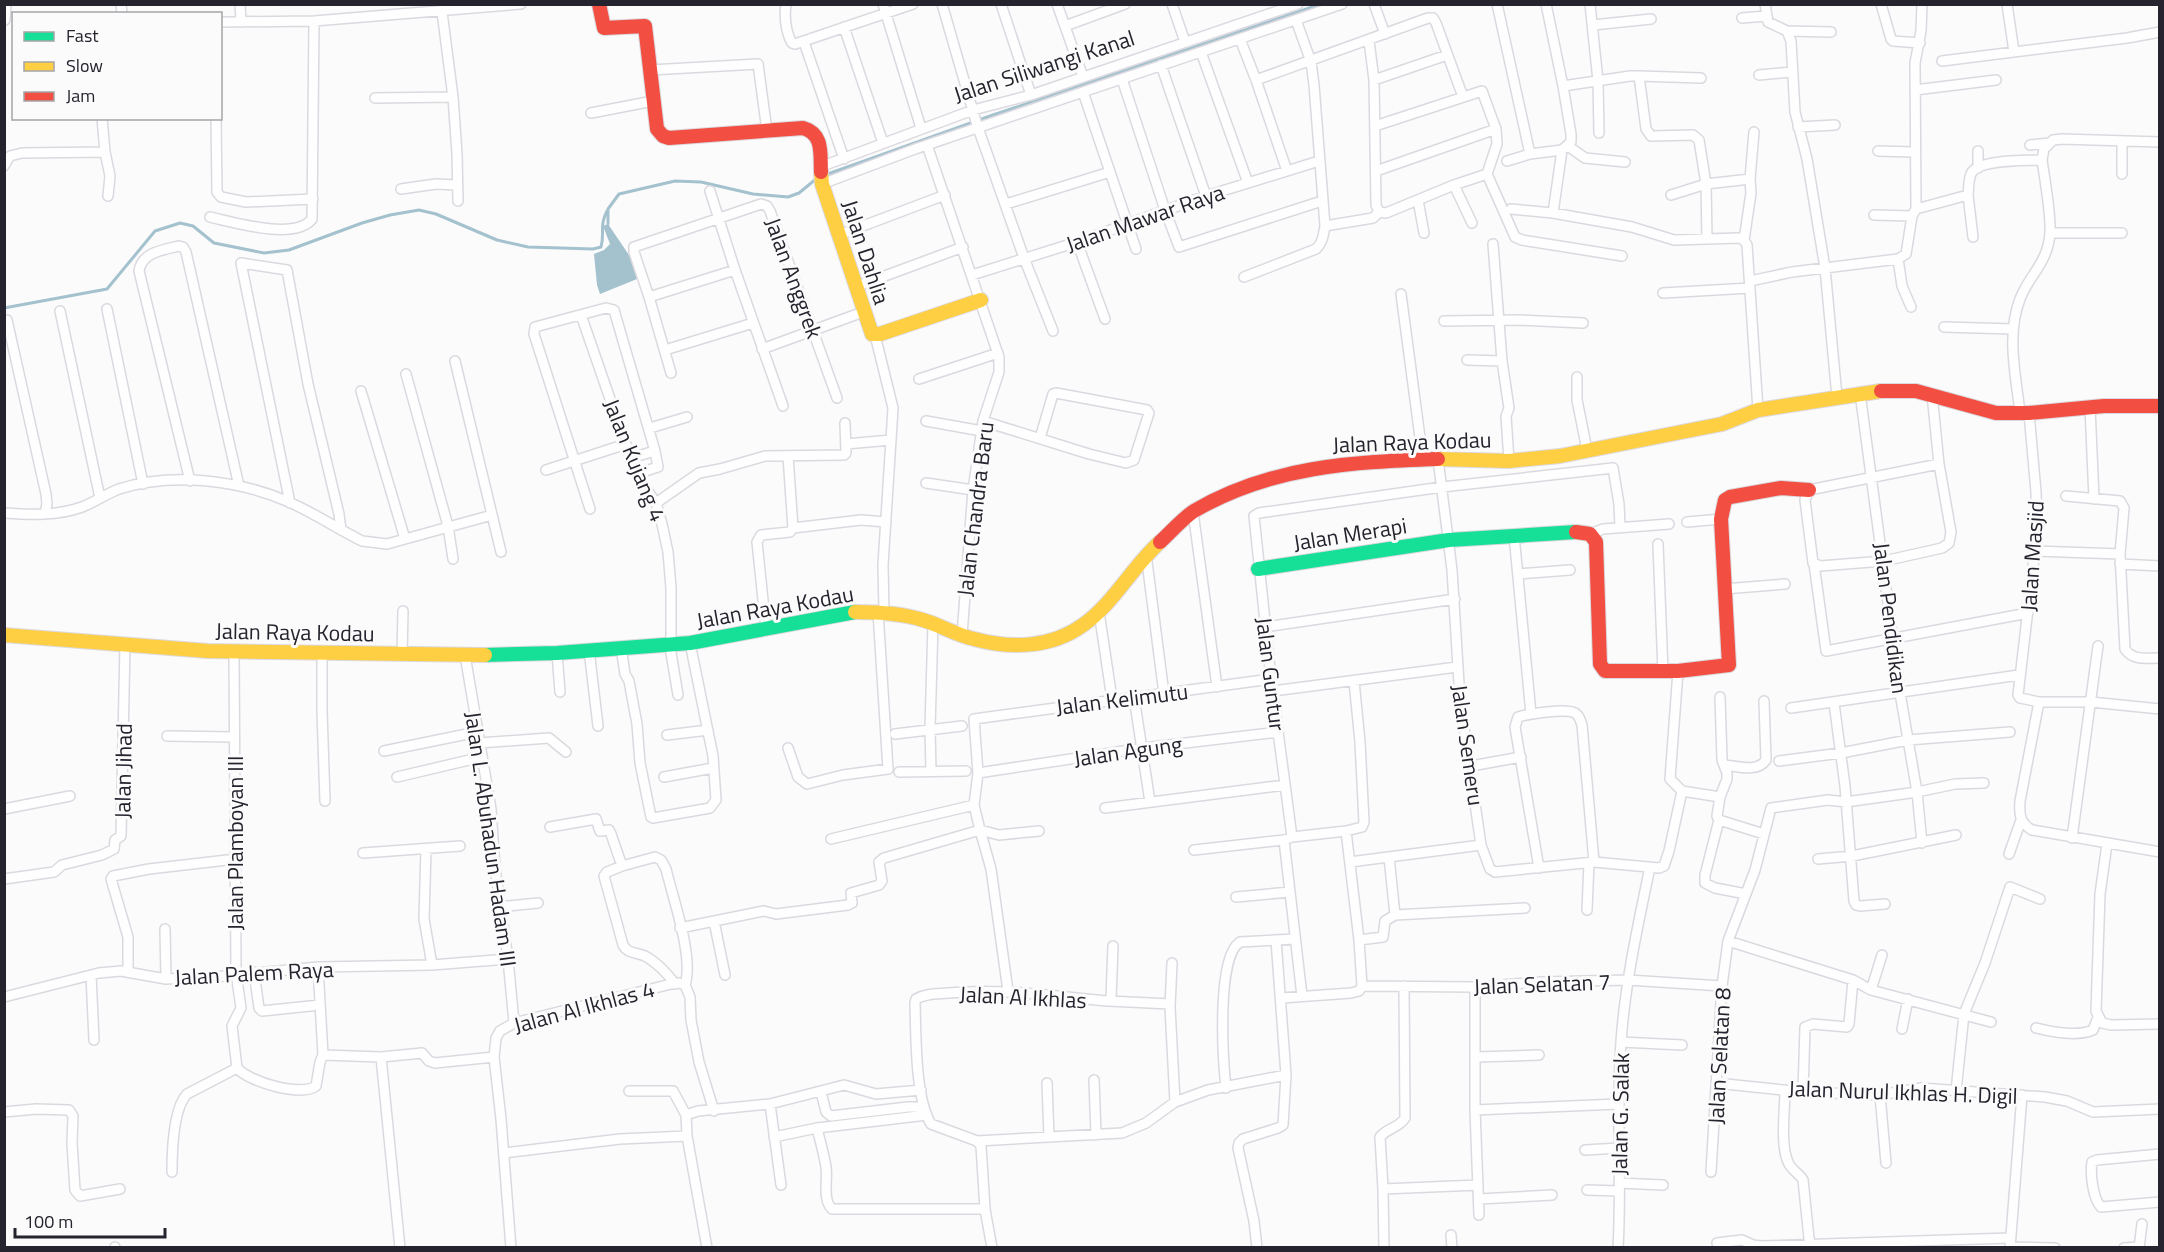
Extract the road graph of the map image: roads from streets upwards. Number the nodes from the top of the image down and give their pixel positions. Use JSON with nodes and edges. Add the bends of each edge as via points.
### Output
{"nodes":[{"id":1,"x":6,"y":4,"type":"edge"},
{"id":2,"x":240,"y":4,"type":"edge"},
{"id":3,"x":381,"y":4,"type":"edge"},
{"id":4,"x":521,"y":4,"type":"edge"},
{"id":5,"x":599,"y":4,"type":"edge"},
{"id":6,"x":786,"y":4,"type":"edge"},
{"id":7,"x":914,"y":4,"type":"edge"},
{"id":8,"x":942,"y":4,"type":"edge"},
{"id":9,"x":1001,"y":4,"type":"edge"},
{"id":10,"x":1057,"y":4,"type":"edge"},
{"id":11,"x":1125,"y":4,"type":"edge"},
{"id":12,"x":1172,"y":4,"type":"edge"},
{"id":13,"x":1298,"y":4,"type":"edge"},
{"id":14,"x":1342,"y":4,"type":"edge"},
{"id":15,"x":1374,"y":4,"type":"edge"},
{"id":16,"x":1497,"y":4,"type":"edge"},
{"id":17,"x":1546,"y":4,"type":"edge"},
{"id":18,"x":1590,"y":4,"type":"edge"},
{"id":19,"x":1765,"y":4,"type":"edge"},
{"id":20,"x":1881,"y":4,"type":"edge"},
{"id":21,"x":1922,"y":4,"type":"edge"},
{"id":22,"x":2007,"y":4,"type":"edge"},
{"id":23,"x":1113,"y":7,"type":"edge"},
{"id":24,"x":1276,"y":8,"type":"edge"},
{"id":25,"x":884,"y":9,"type":"edge"},
{"id":26,"x":442,"y":12,"type":"junction"},
{"id":27,"x":381,"y":16,"type":"junction"},
{"id":28,"x":1766,"y":16,"type":"junction"},
{"id":29,"x":1742,"y":18,"type":"dead end"},
{"id":30,"x":1651,"y":19,"type":"dead end"},
{"id":31,"x":5,"y":20,"type":"edge"},
{"id":32,"x":1296,"y":20,"type":"junction"},
{"id":33,"x":314,"y":21,"type":"junction"},
{"id":34,"x":222,"y":22,"type":"edge"},
{"id":35,"x":241,"y":22,"type":"junction"},
{"id":36,"x":1593,"y":25,"type":"junction"},
{"id":37,"x":1065,"y":26,"type":"junction"},
{"id":38,"x":844,"y":27,"type":"junction"},
{"id":39,"x":1787,"y":31,"type":"junction"},
{"id":40,"x":1830,"y":32,"type":"dead end"},
{"id":41,"x":2160,"y":32,"type":"edge"},
{"id":42,"x":1385,"y":34,"type":"junction"},
{"id":43,"x":1240,"y":39,"type":"junction"},
{"id":44,"x":1369,"y":40,"type":"junction"},
{"id":45,"x":804,"y":42,"type":"junction"},
{"id":46,"x":1185,"y":42,"type":"junction"},
{"id":47,"x":1920,"y":43,"type":"junction"},
{"id":48,"x":1201,"y":52,"type":"junction"},
{"id":49,"x":2014,"y":52,"type":"junction"},
{"id":50,"x":1447,"y":55,"type":"junction"},
{"id":51,"x":1942,"y":61,"type":"dead end"},
{"id":52,"x":1311,"y":62,"type":"junction"},
{"id":53,"x":1161,"y":65,"type":"junction"},
{"id":54,"x":650,"y":70,"type":"junction"},
{"id":55,"x":1792,"y":72,"type":"junction"},
{"id":56,"x":1759,"y":75,"type":"dead end"},
{"id":57,"x":1639,"y":76,"type":"junction"},
{"id":58,"x":1083,"y":77,"type":"junction"},
{"id":59,"x":1701,"y":78,"type":"dead end"},
{"id":60,"x":1122,"y":79,"type":"junction"},
{"id":61,"x":1256,"y":80,"type":"junction"},
{"id":62,"x":1374,"y":80,"type":"junction"},
{"id":63,"x":1996,"y":80,"type":"dead end"},
{"id":64,"x":1598,"y":81,"type":"junction"},
{"id":65,"x":1563,"y":86,"type":"junction"},
{"id":66,"x":1915,"y":90,"type":"junction"},
{"id":67,"x":1083,"y":93,"type":"junction"},
{"id":68,"x":1031,"y":95,"type":"junction"},
{"id":69,"x":453,"y":97,"type":"junction"},
{"id":70,"x":1463,"y":97,"type":"junction"},
{"id":71,"x":375,"y":98,"type":"dead end"},
{"id":72,"x":653,"y":101,"type":"junction"},
{"id":73,"x":974,"y":112,"type":"junction"},
{"id":74,"x":591,"y":113,"type":"dead end"},
{"id":75,"x":102,"y":120,"type":"edge"},
{"id":76,"x":216,"y":120,"type":"edge"},
{"id":77,"x":1835,"y":125,"type":"dead end"},
{"id":78,"x":1375,"y":126,"type":"junction"},
{"id":79,"x":978,"y":127,"type":"junction"},
{"id":80,"x":1798,"y":127,"type":"junction"},
{"id":81,"x":921,"y":128,"type":"junction"},
{"id":82,"x":1496,"y":129,"type":"junction"},
{"id":83,"x":767,"y":131,"type":"junction"},
{"id":84,"x":1754,"y":132,"type":"dead end"},
{"id":85,"x":1599,"y":133,"type":"dead end"},
{"id":86,"x":2122,"y":141,"type":"junction"},
{"id":87,"x":2160,"y":142,"type":"edge"},
{"id":88,"x":2050,"y":143,"type":"junction"},
{"id":89,"x":883,"y":144,"type":"junction"},
{"id":90,"x":927,"y":145,"type":"junction"},
{"id":91,"x":2030,"y":145,"type":"dead end"},
{"id":92,"x":1565,"y":148,"type":"junction"},
{"id":93,"x":1878,"y":151,"type":"dead end"},
{"id":94,"x":1978,"y":151,"type":"dead end"},
{"id":95,"x":1914,"y":152,"type":"junction"},
{"id":96,"x":105,"y":153,"type":"junction"},
{"id":97,"x":1530,"y":154,"type":"junction"},
{"id":98,"x":844,"y":159,"type":"junction"},
{"id":99,"x":2042,"y":160,"type":"junction"},
{"id":100,"x":1319,"y":161,"type":"junction"},
{"id":101,"x":1507,"y":161,"type":"dead end"},
{"id":102,"x":1625,"y":162,"type":"dead end"},
{"id":103,"x":4,"y":166,"type":"edge"},
{"id":104,"x":1978,"y":168,"type":"junction"},
{"id":105,"x":1110,"y":171,"type":"junction"},
{"id":106,"x":1287,"y":171,"type":"junction"},
{"id":107,"x":1376,"y":171,"type":"junction"},
{"id":108,"x":1487,"y":174,"type":"junction"},
{"id":109,"x":2122,"y":174,"type":"dead end"},
{"id":110,"x":821,"y":176,"type":"junction"},
{"id":111,"x":1750,"y":178,"type":"junction"},
{"id":112,"x":1248,"y":183,"type":"junction"},
{"id":113,"x":1706,"y":184,"type":"junction"},
{"id":114,"x":1454,"y":185,"type":"junction"},
{"id":115,"x":457,"y":186,"type":"junction"},
{"id":116,"x":401,"y":189,"type":"dead end"},
{"id":117,"x":710,"y":191,"type":"dead end"},
{"id":118,"x":945,"y":195,"type":"junction"},
{"id":119,"x":1671,"y":195,"type":"dead end"},
{"id":120,"x":1968,"y":195,"type":"junction"},
{"id":121,"x":108,"y":196,"type":"dead end"},
{"id":122,"x":1206,"y":196,"type":"junction"},
{"id":123,"x":313,"y":199,"type":"junction"},
{"id":124,"x":1418,"y":200,"type":"junction"},
{"id":125,"x":458,"y":201,"type":"dead end"},
{"id":126,"x":1322,"y":201,"type":"junction"},
{"id":127,"x":1006,"y":204,"type":"junction"},
{"id":128,"x":1511,"y":209,"type":"dead end"},
{"id":129,"x":1165,"y":210,"type":"junction"},
{"id":130,"x":1379,"y":212,"type":"junction"},
{"id":131,"x":1914,"y":212,"type":"junction"},
{"id":132,"x":1553,"y":213,"type":"junction"},
{"id":133,"x":1874,"y":215,"type":"dead end"},
{"id":134,"x":210,"y":217,"type":"dead end"},
{"id":135,"x":718,"y":218,"type":"junction"},
{"id":136,"x":1127,"y":223,"type":"junction"},
{"id":137,"x":1472,"y":223,"type":"dead end"},
{"id":138,"x":1325,"y":226,"type":"junction"},
{"id":139,"x":1424,"y":233,"type":"dead end"},
{"id":140,"x":2050,"y":233,"type":"junction"},
{"id":141,"x":2122,"y":233,"type":"dead end"},
{"id":142,"x":839,"y":235,"type":"junction"},
{"id":143,"x":1973,"y":237,"type":"dead end"},
{"id":144,"x":1707,"y":239,"type":"junction"},
{"id":145,"x":1744,"y":240,"type":"junction"},
{"id":146,"x":1077,"y":242,"type":"junction"},
{"id":147,"x":1493,"y":244,"type":"dead end"},
{"id":148,"x":963,"y":247,"type":"junction"},
{"id":149,"x":1136,"y":249,"type":"dead end"},
{"id":150,"x":1622,"y":256,"type":"dead end"},
{"id":151,"x":1024,"y":258,"type":"junction"},
{"id":152,"x":1898,"y":259,"type":"junction"},
{"id":153,"x":1826,"y":268,"type":"junction"},
{"id":154,"x":735,"y":270,"type":"junction"},
{"id":155,"x":972,"y":275,"type":"junction"},
{"id":156,"x":1244,"y":277,"type":"dead end"},
{"id":157,"x":1750,"y":284,"type":"junction"},
{"id":158,"x":855,"y":287,"type":"junction"},
{"id":159,"x":1663,"y":293,"type":"dead end"},
{"id":160,"x":1401,"y":294,"type":"dead end"},
{"id":161,"x":649,"y":297,"type":"junction"},
{"id":162,"x":981,"y":300,"type":"junction"},
{"id":163,"x":1911,"y":307,"type":"dead end"},
{"id":164,"x":107,"y":309,"type":"dead end"},
{"id":165,"x":60,"y":310,"type":"dead end"},
{"id":166,"x":863,"y":312,"type":"junction"},
{"id":167,"x":581,"y":315,"type":"junction"},
{"id":168,"x":1105,"y":319,"type":"dead end"},
{"id":169,"x":7,"y":320,"type":"dead end"},
{"id":170,"x":1499,"y":320,"type":"junction"},
{"id":171,"x":1444,"y":321,"type":"dead end"},
{"id":172,"x":753,"y":323,"type":"junction"},
{"id":173,"x":1583,"y":323,"type":"dead end"},
{"id":174,"x":1944,"y":327,"type":"dead end"},
{"id":175,"x":2013,"y":329,"type":"junction"},
{"id":176,"x":813,"y":331,"type":"junction"},
{"id":177,"x":1053,"y":331,"type":"dead end"},
{"id":178,"x":873,"y":335,"type":"junction"},
{"id":179,"x":762,"y":349,"type":"junction"},
{"id":180,"x":665,"y":350,"type":"junction"},
{"id":181,"x":998,"y":353,"type":"junction"},
{"id":182,"x":1467,"y":360,"type":"dead end"},
{"id":183,"x":1502,"y":361,"type":"junction"},
{"id":184,"x":455,"y":362,"type":"dead end"},
{"id":185,"x":671,"y":373,"type":"dead end"},
{"id":186,"x":406,"y":374,"type":"dead end"},
{"id":187,"x":1577,"y":377,"type":"dead end"},
{"id":188,"x":919,"y":379,"type":"dead end"},
{"id":189,"x":361,"y":391,"type":"dead end"},
{"id":190,"x":1860,"y":393,"type":"junction"},
{"id":191,"x":1932,"y":394,"type":"junction"},
{"id":192,"x":1837,"y":397,"type":"junction"},
{"id":193,"x":837,"y":398,"type":"dead end"},
{"id":194,"x":783,"y":406,"type":"dead end"},
{"id":195,"x":2160,"y":406,"type":"edge"},
{"id":196,"x":2090,"y":407,"type":"junction"},
{"id":197,"x":1758,"y":410,"type":"junction"},
{"id":198,"x":2024,"y":413,"type":"junction"},
{"id":199,"x":687,"y":417,"type":"dead end"},
{"id":200,"x":926,"y":421,"type":"dead end"},
{"id":201,"x":845,"y":423,"type":"dead end"},
{"id":202,"x":983,"y":426,"type":"junction"},
{"id":203,"x":650,"y":428,"type":"junction"},
{"id":204,"x":1040,"y":438,"type":"junction"},
{"id":205,"x":891,"y":440,"type":"junction"},
{"id":206,"x":626,"y":444,"type":"junction"},
{"id":207,"x":846,"y":444,"type":"junction"},
{"id":208,"x":1587,"y":450,"type":"junction"},
{"id":209,"x":655,"y":451,"type":"junction"},
{"id":210,"x":788,"y":456,"type":"junction"},
{"id":211,"x":631,"y":458,"type":"junction"},
{"id":212,"x":1423,"y":459,"type":"junction"},
{"id":213,"x":1438,"y":459,"type":"junction"},
{"id":214,"x":575,"y":461,"type":"junction"},
{"id":215,"x":1509,"y":461,"type":"junction"},
{"id":216,"x":1939,"y":464,"type":"junction"},
{"id":217,"x":546,"y":470,"type":"dead end"},
{"id":218,"x":636,"y":474,"type":"junction"},
{"id":219,"x":1872,"y":477,"type":"junction"},
{"id":220,"x":190,"y":481,"type":"junction"},
{"id":221,"x":926,"y":483,"type":"dead end"},
{"id":222,"x":142,"y":484,"type":"junction"},
{"id":223,"x":239,"y":486,"type":"junction"},
{"id":224,"x":1442,"y":487,"type":"junction"},
{"id":225,"x":973,"y":490,"type":"junction"},
{"id":226,"x":1809,"y":490,"type":"junction"},
{"id":227,"x":2066,"y":496,"type":"dead end"},
{"id":228,"x":100,"y":498,"type":"junction"},
{"id":229,"x":2094,"y":499,"type":"junction"},
{"id":230,"x":290,"y":503,"type":"junction"},
{"id":231,"x":656,"y":503,"type":"junction"},
{"id":232,"x":590,"y":509,"type":"dead end"},
{"id":233,"x":5,"y":512,"type":"edge"},
{"id":234,"x":1193,"y":513,"type":"junction"},
{"id":235,"x":45,"y":514,"type":"junction"},
{"id":236,"x":492,"y":515,"type":"junction"},
{"id":237,"x":1721,"y":519,"type":"junction"},
{"id":238,"x":4,"y":521,"type":"edge"},
{"id":239,"x":886,"y":522,"type":"junction"},
{"id":240,"x":1687,"y":522,"type":"dead end"},
{"id":241,"x":1669,"y":524,"type":"dead end"},
{"id":242,"x":448,"y":526,"type":"junction"},
{"id":243,"x":1620,"y":527,"type":"junction"},
{"id":244,"x":793,"y":528,"type":"junction"},
{"id":245,"x":341,"y":530,"type":"junction"},
{"id":246,"x":1590,"y":534,"type":"junction"},
{"id":247,"x":1514,"y":535,"type":"junction"},
{"id":248,"x":405,"y":539,"type":"junction"},
{"id":249,"x":1449,"y":540,"type":"junction"},
{"id":250,"x":1658,"y":544,"type":"dead end"},
{"id":251,"x":2035,"y":551,"type":"junction"},
{"id":252,"x":501,"y":552,"type":"dead end"},
{"id":253,"x":1146,"y":554,"type":"junction"},
{"id":254,"x":2120,"y":559,"type":"junction"},
{"id":255,"x":453,"y":560,"type":"dead end"},
{"id":256,"x":1884,"y":561,"type":"junction"},
{"id":257,"x":1814,"y":564,"type":"junction"},
{"id":258,"x":2160,"y":566,"type":"edge"},
{"id":259,"x":1258,"y":569,"type":"junction"},
{"id":260,"x":1570,"y":570,"type":"dead end"},
{"id":261,"x":1518,"y":574,"type":"junction"},
{"id":262,"x":1785,"y":584,"type":"dead end"},
{"id":263,"x":1724,"y":589,"type":"junction"},
{"id":264,"x":1455,"y":599,"type":"junction"},
{"id":265,"x":403,"y":611,"type":"dead end"},
{"id":266,"x":881,"y":612,"type":"junction"},
{"id":267,"x":1099,"y":612,"type":"junction"},
{"id":268,"x":2028,"y":613,"type":"junction"},
{"id":269,"x":933,"y":624,"type":"junction"},
{"id":270,"x":1265,"y":627,"type":"junction"},
{"id":271,"x":766,"y":629,"type":"junction"},
{"id":272,"x":4,"y":635,"type":"edge"},
{"id":273,"x":962,"y":635,"type":"junction"},
{"id":274,"x":1893,"y":638,"type":"junction"},
{"id":275,"x":690,"y":643,"type":"junction"},
{"id":276,"x":670,"y":644,"type":"junction"},
{"id":277,"x":125,"y":645,"type":"junction"},
{"id":278,"x":2098,"y":646,"type":"dead end"},
{"id":279,"x":621,"y":647,"type":"junction"},
{"id":280,"x":589,"y":650,"type":"junction"},
{"id":281,"x":234,"y":652,"type":"junction"},
{"id":282,"x":322,"y":653,"type":"junction"},
{"id":283,"x":557,"y":653,"type":"junction"},
{"id":284,"x":402,"y":655,"type":"junction"},
{"id":285,"x":465,"y":656,"type":"junction"},
{"id":286,"x":2160,"y":658,"type":"edge"},
{"id":287,"x":1457,"y":667,"type":"junction"},
{"id":288,"x":1678,"y":671,"type":"junction"},
{"id":289,"x":1663,"y":672,"type":"junction"},
{"id":290,"x":2019,"y":675,"type":"junction"},
{"id":291,"x":1271,"y":679,"type":"junction"},
{"id":292,"x":1354,"y":681,"type":"junction"},
{"id":293,"x":1217,"y":687,"type":"junction"},
{"id":294,"x":1273,"y":691,"type":"junction"},
{"id":295,"x":560,"y":692,"type":"dead end"},
{"id":296,"x":1900,"y":693,"type":"junction"},
{"id":297,"x":1164,"y":694,"type":"junction"},
{"id":298,"x":678,"y":695,"type":"dead end"},
{"id":299,"x":1134,"y":697,"type":"junction"},
{"id":300,"x":1720,"y":697,"type":"dead end"},
{"id":301,"x":1112,"y":699,"type":"junction"},
{"id":302,"x":1764,"y":701,"type":"dead end"},
{"id":303,"x":2039,"y":702,"type":"junction"},
{"id":304,"x":2091,"y":702,"type":"junction"},
{"id":305,"x":1834,"y":703,"type":"junction"},
{"id":306,"x":1791,"y":708,"type":"dead end"},
{"id":307,"x":2160,"y":710,"type":"edge"},
{"id":308,"x":1531,"y":714,"type":"junction"},
{"id":309,"x":598,"y":726,"type":"dead end"},
{"id":310,"x":962,"y":726,"type":"dead end"},
{"id":311,"x":930,"y":728,"type":"junction"},
{"id":312,"x":708,"y":730,"type":"junction"},
{"id":313,"x":477,"y":732,"type":"junction"},
{"id":314,"x":1278,"y":732,"type":"junction"},
{"id":315,"x":2010,"y":732,"type":"dead end"},
{"id":316,"x":895,"y":734,"type":"dead end"},
{"id":317,"x":667,"y":735,"type":"dead end"},
{"id":318,"x":166,"y":736,"type":"dead end"},
{"id":319,"x":234,"y":737,"type":"junction"},
{"id":320,"x":1908,"y":740,"type":"junction"},
{"id":321,"x":479,"y":743,"type":"junction"},
{"id":322,"x":788,"y":748,"type":"dead end"},
{"id":323,"x":1143,"y":748,"type":"junction"},
{"id":324,"x":384,"y":751,"type":"dead end"},
{"id":325,"x":566,"y":752,"type":"dead end"},
{"id":326,"x":1841,"y":753,"type":"junction"},
{"id":327,"x":482,"y":757,"type":"junction"},
{"id":328,"x":1521,"y":757,"type":"junction"},
{"id":329,"x":1779,"y":761,"type":"dead end"},
{"id":330,"x":1724,"y":765,"type":"junction"},
{"id":331,"x":1471,"y":766,"type":"junction"},
{"id":332,"x":713,"y":768,"type":"junction"},
{"id":333,"x":931,"y":771,"type":"junction"},
{"id":334,"x":966,"y":771,"type":"dead end"},
{"id":335,"x":899,"y":772,"type":"dead end"},
{"id":336,"x":978,"y":773,"type":"junction"},
{"id":337,"x":397,"y":777,"type":"dead end"},
{"id":338,"x":664,"y":777,"type":"dead end"},
{"id":339,"x":1984,"y":783,"type":"dead end"},
{"id":340,"x":1285,"y":785,"type":"junction"},
{"id":341,"x":1682,"y":791,"type":"junction"},
{"id":342,"x":1917,"y":792,"type":"junction"},
{"id":343,"x":70,"y":796,"type":"dead end"},
{"id":344,"x":1720,"y":797,"type":"junction"},
{"id":345,"x":326,"y":801,"type":"dead end"},
{"id":346,"x":1150,"y":802,"type":"junction"},
{"id":347,"x":1846,"y":802,"type":"junction"},
{"id":348,"x":974,"y":806,"type":"junction"},
{"id":349,"x":1105,"y":808,"type":"dead end"},
{"id":350,"x":4,"y":809,"type":"edge"},
{"id":351,"x":1719,"y":820,"type":"junction"},
{"id":352,"x":2021,"y":820,"type":"junction"},
{"id":353,"x":550,"y":826,"type":"dead end"},
{"id":354,"x":980,"y":830,"type":"junction"},
{"id":355,"x":1039,"y":831,"type":"dead end"},
{"id":356,"x":1346,"y":831,"type":"junction"},
{"id":357,"x":1764,"y":834,"type":"junction"},
{"id":358,"x":1956,"y":835,"type":"dead end"},
{"id":359,"x":1288,"y":838,"type":"junction"},
{"id":360,"x":2072,"y":838,"type":"junction"},
{"id":361,"x":831,"y":840,"type":"dead end"},
{"id":362,"x":1922,"y":843,"type":"junction"},
{"id":363,"x":2107,"y":844,"type":"junction"},
{"id":364,"x":1481,"y":845,"type":"junction"},
{"id":365,"x":460,"y":846,"type":"dead end"},
{"id":366,"x":426,"y":849,"type":"junction"},
{"id":367,"x":1194,"y":850,"type":"dead end"},
{"id":368,"x":2160,"y":852,"type":"edge"},
{"id":369,"x":363,"y":853,"type":"dead end"},
{"id":370,"x":2009,"y":855,"type":"dead end"},
{"id":371,"x":1852,"y":856,"type":"junction"},
{"id":372,"x":1389,"y":857,"type":"junction"},
{"id":373,"x":1818,"y":859,"type":"dead end"},
{"id":374,"x":236,"y":860,"type":"junction"},
{"id":375,"x":1350,"y":862,"type":"junction"},
{"id":376,"x":1592,"y":863,"type":"junction"},
{"id":377,"x":622,"y":866,"type":"junction"},
{"id":378,"x":1650,"y":867,"type":"junction"},
{"id":379,"x":1539,"y":868,"type":"junction"},
{"id":380,"x":4,"y":879,"type":"edge"},
{"id":381,"x":1290,"y":892,"type":"junction"},
{"id":382,"x":1746,"y":894,"type":"junction"},
{"id":383,"x":1236,"y":897,"type":"dead end"},
{"id":384,"x":2040,"y":899,"type":"dead end"},
{"id":385,"x":538,"y":903,"type":"dead end"},
{"id":386,"x":1885,"y":904,"type":"dead end"},
{"id":387,"x":499,"y":907,"type":"junction"},
{"id":388,"x":1525,"y":908,"type":"dead end"},
{"id":389,"x":1587,"y":910,"type":"dead end"},
{"id":390,"x":1395,"y":915,"type":"junction"},
{"id":391,"x":714,"y":921,"type":"junction"},
{"id":392,"x":680,"y":928,"type":"junction"},
{"id":393,"x":165,"y":929,"type":"dead end"},
{"id":394,"x":1295,"y":939,"type":"junction"},
{"id":395,"x":1276,"y":940,"type":"junction"},
{"id":396,"x":1359,"y":940,"type":"junction"},
{"id":397,"x":1728,"y":941,"type":"junction"},
{"id":398,"x":1113,"y":946,"type":"dead end"},
{"id":399,"x":1882,"y":955,"type":"dead end"},
{"id":400,"x":508,"y":959,"type":"junction"},
{"id":401,"x":1172,"y":963,"type":"dead end"},
{"id":402,"x":432,"y":965,"type":"junction"},
{"id":403,"x":318,"y":967,"type":"junction"},
{"id":404,"x":128,"y":972,"type":"junction"},
{"id":405,"x":254,"y":972,"type":"junction"},
{"id":406,"x":236,"y":973,"type":"junction"},
{"id":407,"x":91,"y":975,"type":"junction"},
{"id":408,"x":725,"y":975,"type":"dead end"},
{"id":409,"x":166,"y":979,"type":"junction"},
{"id":410,"x":1628,"y":980,"type":"junction"},
{"id":411,"x":1853,"y":980,"type":"junction"},
{"id":412,"x":675,"y":984,"type":"junction"},
{"id":413,"x":685,"y":985,"type":"junction"},
{"id":414,"x":1362,"y":986,"type":"junction"},
{"id":415,"x":1404,"y":986,"type":"junction"},
{"id":416,"x":1722,"y":986,"type":"junction"},
{"id":417,"x":1476,"y":987,"type":"junction"},
{"id":418,"x":1871,"y":990,"type":"junction"},
{"id":419,"x":1008,"y":991,"type":"junction"},
{"id":420,"x":1302,"y":996,"type":"junction"},
{"id":421,"x":4,"y":997,"type":"edge"},
{"id":422,"x":1281,"y":998,"type":"junction"},
{"id":423,"x":1908,"y":999,"type":"junction"},
{"id":424,"x":1109,"y":1001,"type":"junction"},
{"id":425,"x":1170,"y":1004,"type":"junction"},
{"id":426,"x":320,"y":1005,"type":"junction"},
{"id":427,"x":1964,"y":1014,"type":"junction"},
{"id":428,"x":2098,"y":1017,"type":"junction"},
{"id":429,"x":1991,"y":1022,"type":"dead end"},
{"id":430,"x":514,"y":1023,"type":"junction"},
{"id":431,"x":2160,"y":1024,"type":"edge"},
{"id":432,"x":2036,"y":1028,"type":"dead end"},
{"id":433,"x":1902,"y":1029,"type":"dead end"},
{"id":434,"x":94,"y":1040,"type":"dead end"},
{"id":435,"x":1621,"y":1042,"type":"junction"},
{"id":436,"x":1682,"y":1045,"type":"dead end"},
{"id":437,"x":323,"y":1055,"type":"junction"},
{"id":438,"x":1539,"y":1055,"type":"dead end"},
{"id":439,"x":381,"y":1057,"type":"junction"},
{"id":440,"x":494,"y":1057,"type":"junction"},
{"id":441,"x":1476,"y":1057,"type":"junction"},
{"id":442,"x":237,"y":1068,"type":"junction"},
{"id":443,"x":1286,"y":1075,"type":"junction"},
{"id":444,"x":1094,"y":1080,"type":"dead end"},
{"id":445,"x":1047,"y":1083,"type":"dead end"},
{"id":446,"x":1716,"y":1083,"type":"junction"},
{"id":447,"x":1226,"y":1088,"type":"junction"},
{"id":448,"x":921,"y":1090,"type":"junction"},
{"id":449,"x":1785,"y":1090,"type":"junction"},
{"id":450,"x":1956,"y":1090,"type":"junction"},
{"id":451,"x":629,"y":1091,"type":"dead end"},
{"id":452,"x":821,"y":1092,"type":"junction"},
{"id":453,"x":1803,"y":1092,"type":"junction"},
{"id":454,"x":1880,"y":1095,"type":"junction"},
{"id":455,"x":2022,"y":1095,"type":"junction"},
{"id":456,"x":1175,"y":1102,"type":"junction"},
{"id":457,"x":770,"y":1104,"type":"junction"},
{"id":458,"x":1618,"y":1104,"type":"junction"},
{"id":459,"x":2160,"y":1108,"type":"edge"},
{"id":460,"x":714,"y":1110,"type":"junction"},
{"id":461,"x":1475,"y":1110,"type":"junction"},
{"id":462,"x":926,"y":1111,"type":"junction"},
{"id":463,"x":4,"y":1112,"type":"edge"},
{"id":464,"x":686,"y":1115,"type":"junction"},
{"id":465,"x":818,"y":1133,"type":"junction"},
{"id":466,"x":1096,"y":1135,"type":"junction"},
{"id":467,"x":687,"y":1136,"type":"junction"},
{"id":468,"x":774,"y":1137,"type":"junction"},
{"id":469,"x":1050,"y":1137,"type":"junction"},
{"id":470,"x":977,"y":1141,"type":"junction"},
{"id":471,"x":1619,"y":1148,"type":"junction"},
{"id":472,"x":1585,"y":1150,"type":"dead end"},
{"id":473,"x":504,"y":1153,"type":"junction"},
{"id":474,"x":2160,"y":1154,"type":"edge"},
{"id":475,"x":1886,"y":1163,"type":"dead end"},
{"id":476,"x":171,"y":1172,"type":"dead end"},
{"id":477,"x":1711,"y":1172,"type":"dead end"},
{"id":478,"x":781,"y":1185,"type":"dead end"},
{"id":479,"x":1478,"y":1185,"type":"junction"},
{"id":480,"x":1663,"y":1185,"type":"dead end"},
{"id":481,"x":1619,"y":1187,"type":"junction"},
{"id":482,"x":1383,"y":1189,"type":"junction"},
{"id":483,"x":120,"y":1190,"type":"dead end"},
{"id":484,"x":1587,"y":1190,"type":"dead end"},
{"id":485,"x":1552,"y":1195,"type":"dead end"},
{"id":486,"x":1479,"y":1199,"type":"junction"},
{"id":487,"x":2160,"y":1202,"type":"edge"},
{"id":488,"x":985,"y":1209,"type":"junction"},
{"id":489,"x":1479,"y":1215,"type":"dead end"},
{"id":490,"x":2142,"y":1224,"type":"dead end"},
{"id":491,"x":1451,"y":1235,"type":"dead end"},
{"id":492,"x":1717,"y":1244,"type":"dead end"},
{"id":493,"x":2010,"y":1244,"type":"edge"},
{"id":494,"x":1753,"y":1246,"type":"edge"},
{"id":495,"x":1809,"y":1246,"type":"edge"},
{"id":496,"x":2139,"y":1247,"type":"edge"},
{"id":497,"x":400,"y":1248,"type":"edge"},
{"id":498,"x":511,"y":1248,"type":"edge"},
{"id":499,"x":707,"y":1248,"type":"edge"},
{"id":500,"x":992,"y":1248,"type":"edge"},
{"id":501,"x":1257,"y":1248,"type":"edge"},
{"id":502,"x":1384,"y":1248,"type":"edge"},
{"id":503,"x":1452,"y":1248,"type":"edge"},
{"id":504,"x":1618,"y":1248,"type":"edge"},
{"id":505,"x":2055,"y":1248,"type":"edge"},
{"id":506,"x":2124,"y":1248,"type":"edge"}],
"edges":[{"from":1,"to":31,"type":"street"},
{"from":2,"to":35,"type":"street"},
{"from":3,"to":27,"type":"street"},
{"from":4,"to":26,"type":"street"},
{"from":5,"to":54,"type":"street","via":[[604,28],[644,25]]},
{"from":6,"to":45,"type":"street","via":[[790,40],[795,44]]},
{"from":7,"to":25,"type":"street"},
{"from":8,"to":73,"type":"street"},
{"from":9,"to":68,"type":"street"},
{"from":10,"to":37,"type":"street"},
{"from":11,"to":23,"type":"street"},
{"from":12,"to":46,"type":"street"},
{"from":13,"to":24,"type":"street","name":"Jalan Siliwangi Kanal"},
{"from":14,"to":32,"type":"street"},
{"from":15,"to":42,"type":"street"},
{"from":16,"to":97,"type":"street"},
{"from":17,"to":65,"type":"street"},
{"from":18,"to":36,"type":"street"},
{"from":19,"to":28,"type":"street"},
{"from":20,"to":47,"type":"street","via":[[1890,39]]},
{"from":21,"to":47,"type":"street"},
{"from":22,"to":49,"type":"street"},
{"from":23,"to":37,"type":"street"},
{"from":24,"to":46,"type":"street","name":"Jalan Siliwangi Kanal"},
{"from":25,"to":38,"type":"street"},
{"from":25,"to":81,"type":"street"},
{"from":26,"to":27,"type":"street"},
{"from":26,"to":69,"type":"street"},
{"from":27,"to":33,"type":"street"},
{"from":28,"to":29,"type":"street"},
{"from":28,"to":39,"type":"street","via":[[1768,22]]},
{"from":30,"to":36,"type":"street"},
{"from":32,"to":43,"type":"street"},
{"from":32,"to":52,"type":"street"},
{"from":33,"to":35,"type":"street"},
{"from":33,"to":123,"type":"street"},
{"from":34,"to":35,"type":"street"},
{"from":36,"to":64,"type":"street"},
{"from":37,"to":58,"type":"street"},
{"from":38,"to":45,"type":"street"},
{"from":38,"to":89,"type":"street"},
{"from":39,"to":40,"type":"street"},
{"from":39,"to":55,"type":"street"},
{"from":41,"to":49,"type":"street"},
{"from":42,"to":44,"type":"street"},
{"from":42,"to":50,"type":"street","via":[[1432,18]]},
{"from":43,"to":48,"type":"street"},
{"from":43,"to":61,"type":"street"},
{"from":44,"to":52,"type":"street"},
{"from":44,"to":62,"type":"street"},
{"from":45,"to":98,"type":"street"},
{"from":46,"to":58,"type":"street","name":"Jalan Siliwangi Kanal"},
{"from":47,"to":66,"type":"street"},
{"from":48,"to":53,"type":"street"},
{"from":48,"to":112,"type":"street"},
{"from":49,"to":51,"type":"street"},
{"from":50,"to":62,"type":"street"},
{"from":50,"to":70,"type":"street"},
{"from":52,"to":61,"type":"street"},
{"from":52,"to":100,"type":"street"},
{"from":53,"to":60,"type":"street"},
{"from":53,"to":122,"type":"street"},
{"from":54,"to":72,"type":"street"},
{"from":54,"to":83,"type":"street","via":[[758,64]]},
{"from":55,"to":56,"type":"street"},
{"from":55,"to":80,"type":"street"},
{"from":57,"to":59,"type":"street"},
{"from":57,"to":64,"type":"street"},
{"from":57,"to":113,"type":"street","via":[[1646,129],[1651,136],[1693,135],[1699,140]]},
{"from":58,"to":68,"type":"street","name":"Jalan Siliwangi Kanal"},
{"from":60,"to":67,"type":"street"},
{"from":60,"to":129,"type":"street"},
{"from":61,"to":106,"type":"street"},
{"from":62,"to":78,"type":"street"},
{"from":63,"to":66,"type":"street"},
{"from":64,"to":65,"type":"street"},
{"from":64,"to":85,"type":"street"},
{"from":65,"to":92,"type":"street","via":[[1571,134],[1571,142]]},
{"from":66,"to":95,"type":"street"},
{"from":67,"to":79,"type":"street"},
{"from":67,"to":105,"type":"street"},
{"from":68,"to":73,"type":"street","name":"Jalan Siliwangi Kanal"},
{"from":69,"to":71,"type":"street"},
{"from":69,"to":115,"type":"street"},
{"from":70,"to":78,"type":"street"},
{"from":70,"to":82,"type":"street","via":[[1482,91]]},
{"from":72,"to":74,"type":"street"},
{"from":72,"to":83,"type":"street","via":[[657,129],[669,138]]},
{"from":73,"to":79,"type":"street"},
{"from":73,"to":81,"type":"street","name":"Jalan Siliwangi Kanal"},
{"from":75,"to":96,"type":"street"},
{"from":76,"to":123,"type":"street","via":[[217,192],[221,197],[246,202]]},
{"from":77,"to":80,"type":"street"},
{"from":78,"to":107,"type":"street"},
{"from":79,"to":90,"type":"street"},
{"from":79,"to":127,"type":"street"},
{"from":80,"to":153,"type":"street"},
{"from":81,"to":89,"type":"street","name":"Jalan Siliwangi Kanal"},
{"from":82,"to":107,"type":"street"},
{"from":82,"to":108,"type":"street","via":[[1497,144]]},
{"from":83,"to":110,"type":"street","name":"Jalan Dahlia","via":[[811,130],[819,140]]},
{"from":84,"to":111,"type":"street"},
{"from":86,"to":87,"type":"street"},
{"from":86,"to":88,"type":"street","via":[[2062,139]]},
{"from":86,"to":109,"type":"street"},
{"from":88,"to":91,"type":"street"},
{"from":88,"to":99,"type":"street"},
{"from":89,"to":98,"type":"street","name":"Jalan Siliwangi Kanal"},
{"from":90,"to":110,"type":"street"},
{"from":90,"to":118,"type":"street","name":"Jalan Chandra Baru"},
{"from":92,"to":97,"type":"street"},
{"from":92,"to":102,"type":"street","via":[[1585,158]]},
{"from":92,"to":132,"type":"street"},
{"from":93,"to":95,"type":"street"},
{"from":94,"to":104,"type":"street"},
{"from":95,"to":131,"type":"street"},
{"from":96,"to":103,"type":"street","via":[[22,153],[10,156]]},
{"from":96,"to":121,"type":"street","via":[[110,176]]},
{"from":97,"to":101,"type":"street"},
{"from":98,"to":110,"type":"street","name":"Jalan Siliwangi Kanal"},
{"from":99,"to":104,"type":"street","via":[[1990,163]]},
{"from":99,"to":140,"type":"street"},
{"from":100,"to":106,"type":"street","name":"Jalan Mawar Raya"},
{"from":100,"to":126,"type":"street"},
{"from":104,"to":120,"type":"street","via":[[1970,176]]},
{"from":105,"to":127,"type":"street"},
{"from":105,"to":136,"type":"street"},
{"from":106,"to":112,"type":"street","name":"Jalan Mawar Raya"},
{"from":107,"to":130,"type":"street"},
{"from":108,"to":114,"type":"street"},
{"from":108,"to":150,"type":"street","via":[[1515,237]]},
{"from":110,"to":142,"type":"street","name":"Jalan Dahlia"},
{"from":111,"to":113,"type":"street"},
{"from":111,"to":145,"type":"street"},
{"from":112,"to":122,"type":"street","name":"Jalan Mawar Raya"},
{"from":113,"to":119,"type":"street"},
{"from":113,"to":144,"type":"street"},
{"from":114,"to":124,"type":"street"},
{"from":114,"to":137,"type":"street"},
{"from":115,"to":116,"type":"street","via":[[436,184]]},
{"from":115,"to":125,"type":"street"},
{"from":117,"to":135,"type":"street"},
{"from":118,"to":142,"type":"street"},
{"from":118,"to":148,"type":"street","name":"Jalan Chandra Baru"},
{"from":120,"to":131,"type":"street"},
{"from":120,"to":143,"type":"street"},
{"from":122,"to":129,"type":"street","name":"Jalan Mawar Raya"},
{"from":123,"to":134,"type":"street","via":[[312,219],[302,226],[270,230]]},
{"from":124,"to":130,"type":"street","via":[[1386,213]]},
{"from":124,"to":139,"type":"street"},
{"from":126,"to":129,"type":"street","via":[[1183,247],[1177,244]]},
{"from":126,"to":138,"type":"street"},
{"from":127,"to":151,"type":"street"},
{"from":128,"to":132,"type":"street"},
{"from":129,"to":136,"type":"street","name":"Jalan Mawar Raya"},
{"from":130,"to":138,"type":"street","via":[[1373,218]]},
{"from":131,"to":133,"type":"street"},
{"from":131,"to":152,"type":"street","via":[[1906,254]]},
{"from":132,"to":144,"type":"street","via":[[1632,227],[1674,240]]},
{"from":135,"to":154,"type":"street"},
{"from":135,"to":161,"type":"street","via":[[634,248]]},
{"from":135,"to":176,"type":"street","name":"Jalan Anggrek","via":[[761,204],[767,206]]},
{"from":136,"to":146,"type":"street","name":"Jalan Mawar Raya"},
{"from":136,"to":149,"type":"street"},
{"from":138,"to":156,"type":"street","via":[[1322,243],[1316,249]]},
{"from":140,"to":141,"type":"street"},
{"from":140,"to":175,"type":"street","name":"Jalan Masjid","via":[[2041,266],[2020,299]]},
{"from":142,"to":158,"type":"street","name":"Jalan Dahlia"},
{"from":144,"to":145,"type":"street"},
{"from":145,"to":157,"type":"street"},
{"from":146,"to":151,"type":"street","name":"Jalan Mawar Raya"},
{"from":146,"to":168,"type":"street"},
{"from":147,"to":170,"type":"street"},
{"from":148,"to":155,"type":"street","name":"Jalan Chandra Baru"},
{"from":148,"to":158,"type":"street"},
{"from":151,"to":155,"type":"street","name":"Jalan Mawar Raya"},
{"from":151,"to":177,"type":"street"},
{"from":152,"to":153,"type":"street"},
{"from":152,"to":163,"type":"street","via":[[1902,286]]},
{"from":153,"to":157,"type":"street"},
{"from":153,"to":192,"type":"street"},
{"from":154,"to":161,"type":"street"},
{"from":154,"to":172,"type":"street"},
{"from":155,"to":162,"type":"street","name":"Jalan Chandra Baru"},
{"from":157,"to":159,"type":"street"},
{"from":157,"to":197,"type":"street"},
{"from":158,"to":166,"type":"street","name":"Jalan Dahlia"},
{"from":160,"to":212,"type":"street"},
{"from":161,"to":180,"type":"street"},
{"from":162,"to":178,"type":"street"},
{"from":162,"to":181,"type":"street","name":"Jalan Chandra Baru"},
{"from":164,"to":222,"type":"street"},
{"from":165,"to":228,"type":"street"},
{"from":166,"to":176,"type":"street"},
{"from":166,"to":178,"type":"street","name":"Jalan Dahlia"},
{"from":167,"to":203,"type":"street","via":[[606,308],[614,310]]},
{"from":167,"to":206,"type":"street","name":"Jalan Kujang 4"},
{"from":167,"to":214,"type":"street","via":[[534,329]]},
{"from":169,"to":235,"type":"street","via":[[46,494]]},
{"from":170,"to":171,"type":"street"},
{"from":170,"to":173,"type":"street"},
{"from":170,"to":183,"type":"street"},
{"from":172,"to":179,"type":"street"},
{"from":172,"to":180,"type":"street"},
{"from":174,"to":175,"type":"street"},
{"from":175,"to":198,"type":"street","name":"Jalan Masjid"},
{"from":176,"to":179,"type":"street"},
{"from":176,"to":193,"type":"street","name":"Jalan Anggrek"},
{"from":178,"to":205,"type":"street","via":[[892,403]]},
{"from":179,"to":194,"type":"street"},
{"from":180,"to":185,"type":"street"},
{"from":181,"to":188,"type":"street"},
{"from":181,"to":202,"type":"street","name":"Jalan Chandra Baru","via":[[999,372]]},
{"from":182,"to":183,"type":"street"},
{"from":183,"to":215,"type":"street","via":[[1509,408]]},
{"from":184,"to":236,"type":"street"},
{"from":186,"to":242,"type":"street"},
{"from":187,"to":208,"type":"street","via":[[1577,400]]},
{"from":189,"to":248,"type":"street"},
{"from":190,"to":191,"type":"street","name":"Jalan Raya Kodau","via":[[1900,390]]},
{"from":190,"to":192,"type":"street","name":"Jalan Raya Kodau"},
{"from":190,"to":219,"type":"street","name":"Jalan Pendidikan"},
{"from":191,"to":198,"type":"street","name":"Jalan Raya Kodau","via":[[1981,410]]},
{"from":191,"to":216,"type":"street"},
{"from":192,"to":197,"type":"street","name":"Jalan Raya Kodau"},
{"from":195,"to":196,"type":"street","name":"Jalan Raya Kodau"},
{"from":196,"to":198,"type":"street","name":"Jalan Raya Kodau"},
{"from":196,"to":229,"type":"street"},
{"from":197,"to":208,"type":"street","name":"Jalan Raya Kodau","via":[[1722,424]]},
{"from":198,"to":251,"type":"street","name":"Jalan Masjid","via":[[2036,492]]},
{"from":199,"to":203,"type":"street"},
{"from":200,"to":202,"type":"street"},
{"from":201,"to":207,"type":"street"},
{"from":202,"to":204,"type":"street"},
{"from":202,"to":225,"type":"street","name":"Jalan Chandra Baru"},
{"from":203,"to":209,"type":"street"},
{"from":204,"to":204,"type":"street","via":[[1056,393],[1147,410],[1150,416],[1130,462]]},
{"from":205,"to":207,"type":"street"},
{"from":205,"to":239,"type":"street"},
{"from":206,"to":211,"type":"street","name":"Jalan Kujang 4"},
{"from":206,"to":214,"type":"street"},
{"from":207,"to":210,"type":"street","via":[[846,453],[841,456]]},
{"from":208,"to":215,"type":"street","name":"Jalan Raya Kodau"},
{"from":209,"to":211,"type":"street"},
{"from":209,"to":218,"type":"street","via":[[658,466]]},
{"from":210,"to":231,"type":"street","via":[[765,456],[699,473]]},
{"from":210,"to":244,"type":"street"},
{"from":211,"to":218,"type":"street","name":"Jalan Kujang 4"},
{"from":212,"to":213,"type":"street","name":"Jalan Raya Kodau"},
{"from":212,"to":234,"type":"street","name":"Jalan Raya Kodau","via":[[1356,462],[1296,471],[1244,488]]},
{"from":213,"to":215,"type":"street","name":"Jalan Raya Kodau"},
{"from":213,"to":224,"type":"street","name":"Jalan Semeru"},
{"from":214,"to":217,"type":"street"},
{"from":214,"to":232,"type":"street"},
{"from":216,"to":219,"type":"street"},
{"from":216,"to":256,"type":"street","via":[[1951,532],[1949,543]]},
{"from":218,"to":231,"type":"street","name":"Jalan Kujang 4"},
{"from":219,"to":226,"type":"street"},
{"from":219,"to":256,"type":"street","name":"Jalan Pendidikan"},
{"from":220,"to":222,"type":"street"},
{"from":220,"to":223,"type":"street"},
{"from":220,"to":223,"type":"street","via":[[139,271],[152,254],[179,246],[186,252]]},
{"from":221,"to":225,"type":"street"},
{"from":222,"to":228,"type":"street"},
{"from":223,"to":230,"type":"street"},
{"from":224,"to":243,"type":"street","via":[[1613,468]]},
{"from":224,"to":249,"type":"street","name":"Jalan Semeru"},
{"from":224,"to":259,"type":"street","name":"Jalan Guntur","via":[[1259,513],[1254,516]]},
{"from":225,"to":273,"type":"street","name":"Jalan Chandra Baru"},
{"from":226,"to":237,"type":"street","via":[[1783,488],[1730,497],[1725,500]]},
{"from":226,"to":257,"type":"street","via":[[1805,500]]},
{"from":227,"to":229,"type":"street"},
{"from":228,"to":235,"type":"street","via":[[83,507]]},
{"from":229,"to":254,"type":"street","via":[[2123,504]]},
{"from":230,"to":245,"type":"street"},
{"from":230,"to":245,"type":"street","via":[[242,263],[287,271]]},
{"from":231,"to":276,"type":"street","name":"Jalan Kujang 4","via":[[668,552]]},
{"from":233,"to":235,"type":"street"},
{"from":233,"to":238,"type":"street"},
{"from":234,"to":253,"type":"street","name":"Jalan Raya Kodau"},
{"from":234,"to":293,"type":"street"},
{"from":236,"to":242,"type":"street"},
{"from":236,"to":252,"type":"street"},
{"from":237,"to":240,"type":"street"},
{"from":237,"to":263,"type":"street"},
{"from":239,"to":244,"type":"street","via":[[861,520]]},
{"from":239,"to":266,"type":"street"},
{"from":241,"to":243,"type":"street"},
{"from":242,"to":248,"type":"street"},
{"from":242,"to":255,"type":"street"},
{"from":243,"to":246,"type":"street"},
{"from":244,"to":271,"type":"street","via":[[788,532],[766,533],[757,542]]},
{"from":245,"to":248,"type":"street","via":[[374,544]]},
{"from":246,"to":247,"type":"street","name":"Jalan Merapi","via":[[1573,531]]},
{"from":246,"to":289,"type":"street","via":[[1596,542],[1601,668],[1610,672]]},
{"from":247,"to":249,"type":"street","name":"Jalan Merapi"},
{"from":247,"to":261,"type":"street"},
{"from":249,"to":259,"type":"street","name":"Jalan Merapi"},
{"from":249,"to":264,"type":"street","name":"Jalan Semeru"},
{"from":250,"to":289,"type":"street"},
{"from":251,"to":254,"type":"street"},
{"from":251,"to":268,"type":"street","name":"Jalan Masjid"},
{"from":253,"to":267,"type":"street","name":"Jalan Raya Kodau"},
{"from":253,"to":297,"type":"street"},
{"from":254,"to":258,"type":"street"},
{"from":254,"to":286,"type":"street","via":[[2125,649],[2137,658]]},
{"from":256,"to":257,"type":"street"},
{"from":256,"to":274,"type":"street","name":"Jalan Pendidikan"},
{"from":257,"to":274,"type":"street","via":[[1826,651]]},
{"from":259,"to":270,"type":"street","name":"Jalan Guntur"},
{"from":260,"to":261,"type":"street"},
{"from":261,"to":308,"type":"street"},
{"from":262,"to":263,"type":"street"},
{"from":263,"to":288,"type":"street","via":[[1729,665]]},
{"from":264,"to":270,"type":"street"},
{"from":264,"to":287,"type":"street","name":"Jalan Semeru"},
{"from":265,"to":284,"type":"street"},
{"from":266,"to":269,"type":"street","name":"Jalan Raya Kodau","via":[[908,615]]},
{"from":266,"to":271,"type":"street","name":"Jalan Raya Kodau","via":[[850,612]]},
{"from":266,"to":322,"type":"street","via":[[888,769],[807,784],[798,777]]},
{"from":267,"to":273,"type":"street","name":"Jalan Raya Kodau","via":[[1066,635],[1035,645],[1012,646]]},
{"from":267,"to":301,"type":"street"},
{"from":268,"to":274,"type":"street"},
{"from":268,"to":290,"type":"street","name":"Jalan Masjid"},
{"from":269,"to":273,"type":"street","name":"Jalan Raya Kodau"},
{"from":269,"to":311,"type":"street"},
{"from":270,"to":291,"type":"street","name":"Jalan Guntur"},
{"from":271,"to":275,"type":"street","name":"Jalan Raya Kodau"},
{"from":272,"to":277,"type":"street","name":"Jalan Raya Kodau"},
{"from":274,"to":296,"type":"street","name":"Jalan Pendidikan"},
{"from":275,"to":276,"type":"street","name":"Jalan Raya Kodau"},
{"from":275,"to":312,"type":"street"},
{"from":276,"to":279,"type":"street","name":"Jalan Raya Kodau"},
{"from":276,"to":298,"type":"street","name":"Jalan Kujang 4"},
{"from":277,"to":281,"type":"street","name":"Jalan Raya Kodau"},
{"from":277,"to":380,"type":"street","name":"Jalan Jihad","via":[[121,836],[115,847],[102,855],[62,865],[54,872]]},
{"from":278,"to":304,"type":"street"},
{"from":279,"to":280,"type":"street","name":"Jalan Raya Kodau"},
{"from":279,"to":332,"type":"street","via":[[651,817],[712,806],[716,800]]},
{"from":280,"to":283,"type":"street","name":"Jalan Raya Kodau"},
{"from":280,"to":309,"type":"street"},
{"from":281,"to":282,"type":"street","name":"Jalan Raya Kodau"},
{"from":281,"to":319,"type":"street","name":"Jalan Plamboyan III"},
{"from":282,"to":284,"type":"street","name":"Jalan Raya Kodau"},
{"from":282,"to":345,"type":"street"},
{"from":283,"to":285,"type":"street","name":"Jalan Raya Kodau"},
{"from":283,"to":295,"type":"street"},
{"from":284,"to":285,"type":"street","name":"Jalan Raya Kodau"},
{"from":285,"to":313,"type":"street","name":"Jalan L. Abuhadun Hadam III"},
{"from":287,"to":292,"type":"street"},
{"from":287,"to":331,"type":"street","name":"Jalan Semeru"},
{"from":288,"to":289,"type":"street"},
{"from":288,"to":341,"type":"street","via":[[1670,779]]},
{"from":290,"to":296,"type":"street"},
{"from":290,"to":303,"type":"street","name":"Jalan Masjid","via":[[2020,698]]},
{"from":291,"to":293,"type":"street","name":"Jalan Kelimutu"},
{"from":291,"to":294,"type":"street","name":"Jalan Guntur"},
{"from":292,"to":294,"type":"street"},
{"from":292,"to":356,"type":"street","via":[[1364,822],[1362,827]]},
{"from":293,"to":297,"type":"street","name":"Jalan Kelimutu"},
{"from":294,"to":314,"type":"street","name":"Jalan Guntur"},
{"from":296,"to":305,"type":"street"},
{"from":296,"to":320,"type":"street","name":"Jalan Pendidikan"},
{"from":297,"to":299,"type":"street","name":"Jalan Kelimutu"},
{"from":299,"to":301,"type":"street","name":"Jalan Kelimutu"},
{"from":299,"to":323,"type":"street"},
{"from":300,"to":330,"type":"street"},
{"from":301,"to":336,"type":"street","name":"Jalan Kelimutu","via":[[974,719]]},
{"from":302,"to":330,"type":"street","via":[[1766,760],[1757,768]]},
{"from":303,"to":304,"type":"street"},
{"from":303,"to":352,"type":"street","via":[[2020,801]]},
{"from":304,"to":307,"type":"street"},
{"from":304,"to":360,"type":"street"},
{"from":305,"to":306,"type":"street"},
{"from":305,"to":326,"type":"street"},
{"from":308,"to":328,"type":"street","via":[[1516,720]]},
{"from":308,"to":376,"type":"street","via":[[1573,711],[1579,715]]},
{"from":310,"to":311,"type":"street"},
{"from":311,"to":316,"type":"street"},
{"from":311,"to":333,"type":"street"},
{"from":312,"to":317,"type":"street"},
{"from":312,"to":332,"type":"street"},
{"from":313,"to":321,"type":"street","name":"Jalan L. Abuhadun Hadam III"},
{"from":313,"to":324,"type":"street"},
{"from":314,"to":323,"type":"street","name":"Jalan Agung"},
{"from":314,"to":340,"type":"street","name":"Jalan Guntur"},
{"from":315,"to":320,"type":"street"},
{"from":318,"to":319,"type":"street"},
{"from":319,"to":374,"type":"street","name":"Jalan Plamboyan III"},
{"from":320,"to":326,"type":"street"},
{"from":320,"to":342,"type":"street","name":"Jalan Pendidikan"},
{"from":321,"to":325,"type":"street","via":[[549,738]]},
{"from":321,"to":327,"type":"street","name":"Jalan L. Abuhadun Hadam III"},
{"from":323,"to":336,"type":"street","name":"Jalan Agung"},
{"from":323,"to":346,"type":"street"},
{"from":326,"to":329,"type":"street"},
{"from":326,"to":347,"type":"street"},
{"from":327,"to":337,"type":"street"},
{"from":327,"to":387,"type":"street","name":"Jalan L. Abuhadun Hadam III","via":[[491,809]]},
{"from":328,"to":331,"type":"street"},
{"from":328,"to":379,"type":"street"},
{"from":330,"to":344,"type":"street","via":[[1727,780]]},
{"from":331,"to":364,"type":"street","name":"Jalan Semeru"},
{"from":332,"to":338,"type":"street"},
{"from":333,"to":334,"type":"street"},
{"from":333,"to":335,"type":"street"},
{"from":336,"to":348,"type":"street"},
{"from":339,"to":342,"type":"street"},
{"from":340,"to":346,"type":"street"},
{"from":340,"to":359,"type":"street","name":"Jalan Guntur"},
{"from":341,"to":344,"type":"street"},
{"from":341,"to":378,"type":"street","via":[[1667,861],[1659,868]]},
{"from":342,"to":347,"type":"street"},
{"from":342,"to":362,"type":"street","name":"Jalan Pendidikan"},
{"from":343,"to":350,"type":"street"},
{"from":344,"to":351,"type":"street"},
{"from":346,"to":349,"type":"street"},
{"from":347,"to":357,"type":"street","name":"Jalan Selatan 8","via":[[1828,800],[1771,808]]},
{"from":347,"to":371,"type":"street"},
{"from":348,"to":354,"type":"street"},
{"from":348,"to":361,"type":"street"},
{"from":351,"to":357,"type":"street"},
{"from":351,"to":382,"type":"street","via":[[1705,883]]},
{"from":352,"to":360,"type":"street","via":[[2032,830]]},
{"from":352,"to":370,"type":"street"},
{"from":353,"to":377,"type":"street","via":[[596,819],[600,831],[609,830]]},
{"from":354,"to":355,"type":"street","via":[[999,835]]},
{"from":354,"to":391,"type":"street","via":[[884,858],[879,862],[879,885],[851,893],[852,903],[848,905],[776,914],[764,911]]},
{"from":354,"to":419,"type":"street","via":[[991,869]]},
{"from":356,"to":359,"type":"street"},
{"from":356,"to":375,"type":"street"},
{"from":357,"to":382,"type":"street","name":"Jalan Selatan 8"},
{"from":358,"to":362,"type":"street"},
{"from":359,"to":367,"type":"street"},
{"from":359,"to":381,"type":"street","name":"Jalan Guntur"},
{"from":360,"to":363,"type":"street"},
{"from":362,"to":371,"type":"street"},
{"from":363,"to":368,"type":"street"},
{"from":363,"to":428,"type":"street","via":[[2100,894]]},
{"from":364,"to":372,"type":"street"},
{"from":364,"to":379,"type":"street","name":"Jalan Semeru","via":[[1486,862],[1495,872]]},
{"from":365,"to":366,"type":"street"},
{"from":366,"to":369,"type":"street"},
{"from":366,"to":402,"type":"street","via":[[424,919]]},
{"from":371,"to":373,"type":"street"},
{"from":371,"to":386,"type":"street","via":[[1856,905]]},
{"from":372,"to":375,"type":"street"},
{"from":372,"to":390,"type":"street"},
{"from":374,"to":404,"type":"street","via":[[113,876],[128,937]]},
{"from":374,"to":406,"type":"street","name":"Jalan Plamboyan III"},
{"from":375,"to":396,"type":"street"},
{"from":376,"to":378,"type":"street","name":"Jalan Semeru"},
{"from":376,"to":379,"type":"street","name":"Jalan Semeru"},
{"from":376,"to":389,"type":"street"},
{"from":377,"to":392,"type":"street","via":[[655,857],[661,860]]},
{"from":377,"to":412,"type":"street","via":[[604,876],[623,945],[626,950],[646,957]]},
{"from":378,"to":410,"type":"street","name":"Jalan G. Salak"},
{"from":381,"to":383,"type":"street"},
{"from":381,"to":394,"type":"street","name":"Jalan Guntur"},
{"from":382,"to":397,"type":"street","name":"Jalan Selatan 8"},
{"from":384,"to":427,"type":"street","via":[[2010,887]]},
{"from":385,"to":387,"type":"street"},
{"from":387,"to":400,"type":"street","name":"Jalan L. Abuhadun Hadam III"},
{"from":388,"to":390,"type":"street"},
{"from":390,"to":396,"type":"street","via":[[1385,921],[1383,937]]},
{"from":391,"to":392,"type":"street"},
{"from":391,"to":408,"type":"street"},
{"from":392,"to":413,"type":"street","via":[[687,960]]},
{"from":393,"to":409,"type":"street"},
{"from":394,"to":395,"type":"street"},
{"from":394,"to":420,"type":"street","name":"Jalan Guntur"},
{"from":395,"to":422,"type":"street"},
{"from":395,"to":447,"type":"street","via":[[1240,942],[1226,970]]},
{"from":396,"to":414,"type":"street"},
{"from":397,"to":411,"type":"street"},
{"from":397,"to":416,"type":"street","name":"Jalan Selatan 8"},
{"from":398,"to":424,"type":"street","name":"Jalan Al Ikhlas"},
{"from":399,"to":418,"type":"street"},
{"from":400,"to":402,"type":"street","name":"Jalan Palem Raya"},
{"from":400,"to":430,"type":"street","name":"Jalan L. Abuhadun Hadam III"},
{"from":401,"to":425,"type":"street"},
{"from":402,"to":403,"type":"street","name":"Jalan Palem Raya"},
{"from":403,"to":405,"type":"street","name":"Jalan Palem Raya"},
{"from":403,"to":426,"type":"street"},
{"from":404,"to":407,"type":"street","name":"Jalan Palem Raya"},
{"from":404,"to":409,"type":"street","name":"Jalan Palem Raya"},
{"from":405,"to":406,"type":"street","name":"Jalan Palem Raya"},
{"from":405,"to":426,"type":"street","via":[[262,1011]]},
{"from":406,"to":409,"type":"street","name":"Jalan Palem Raya"},
{"from":406,"to":442,"type":"street","name":"Jalan Plamboyan III","via":[[241,1008],[232,1026]]},
{"from":407,"to":421,"type":"street","name":"Jalan Palem Raya"},
{"from":407,"to":434,"type":"street"},
{"from":410,"to":416,"type":"street","name":"Jalan Selatan 7"},
{"from":410,"to":417,"type":"street","name":"Jalan Selatan 7"},
{"from":410,"to":435,"type":"street","name":"Jalan G. Salak"},
{"from":411,"to":418,"type":"street"},
{"from":411,"to":453,"type":"street","via":[[1847,1027],[1805,1027]]},
{"from":412,"to":413,"type":"street","name":"Jalan Al Ikhlas 4"},
{"from":412,"to":430,"type":"street","name":"Jalan Al Ikhlas 4"},
{"from":413,"to":460,"type":"street","name":"Jalan Al Ikhlas 4","via":[[699,1062]]},
{"from":414,"to":415,"type":"street","name":"Jalan Selatan 7"},
{"from":414,"to":420,"type":"street","name":"Jalan Selatan 7","via":[[1356,992]]},
{"from":415,"to":417,"type":"street","name":"Jalan Selatan 7"},
{"from":415,"to":482,"type":"street","via":[[1405,1118],[1380,1137]]},
{"from":416,"to":446,"type":"street","name":"Jalan Selatan 8"},
{"from":417,"to":441,"type":"street"},
{"from":418,"to":423,"type":"street"},
{"from":419,"to":424,"type":"street","name":"Jalan Al Ikhlas"},
{"from":419,"to":448,"type":"street","name":"Jalan Al Ikhlas","via":[[976,990],[916,999]]},
{"from":420,"to":422,"type":"street","name":"Jalan Selatan 7"},
{"from":422,"to":443,"type":"street"},
{"from":423,"to":427,"type":"street"},
{"from":423,"to":433,"type":"street"},
{"from":424,"to":425,"type":"street"},
{"from":425,"to":456,"type":"street"},
{"from":426,"to":437,"type":"street"},
{"from":427,"to":429,"type":"street"},
{"from":427,"to":450,"type":"street"},
{"from":428,"to":431,"type":"street","via":[[2102,1023],[2111,1025]]},
{"from":428,"to":432,"type":"street","via":[[2092,1029],[2082,1034]]},
{"from":430,"to":440,"type":"street","name":"Jalan Al Ikhlas 4","via":[[500,1031]]},
{"from":435,"to":436,"type":"street"},
{"from":435,"to":458,"type":"street","name":"Jalan G. Salak"},
{"from":437,"to":439,"type":"street"},
{"from":437,"to":442,"type":"street","via":[[316,1086],[310,1089],[266,1083],[247,1077]]},
{"from":438,"to":441,"type":"street"},
{"from":439,"to":440,"type":"street","via":[[422,1053],[435,1063]]},
{"from":439,"to":497,"type":"street"},
{"from":440,"to":473,"type":"street","name":"Jalan Al Ikhlas 4"},
{"from":441,"to":461,"type":"street"},
{"from":442,"to":476,"type":"street","via":[[181,1100]]},
{"from":443,"to":447,"type":"street"},
{"from":443,"to":501,"type":"street","via":[[1283,1125],[1250,1135],[1238,1148]]},
{"from":444,"to":466,"type":"street"},
{"from":445,"to":469,"type":"street"},
{"from":446,"to":449,"type":"street","name":"Jalan Nurul Ikhlas H. Digil"},
{"from":446,"to":477,"type":"street","name":"Jalan Selatan 8"},
{"from":447,"to":456,"type":"street"},
{"from":448,"to":452,"type":"street","via":[[876,1094],[844,1085]]},
{"from":448,"to":462,"type":"street","name":"Jalan Al Ikhlas"},
{"from":449,"to":453,"type":"street","name":"Jalan Nurul Ikhlas H. Digil"},
{"from":449,"to":495,"type":"street","via":[[1785,1153],[1803,1180]]},
{"from":450,"to":454,"type":"street","name":"Jalan Nurul Ikhlas H. Digil","via":[[1921,1088]]},
{"from":450,"to":455,"type":"street","name":"Jalan Nurul Ikhlas H. Digil"},
{"from":451,"to":464,"type":"street","via":[[669,1089]]},
{"from":452,"to":457,"type":"street"},
{"from":452,"to":462,"type":"street","via":[[826,1112],[831,1116],[908,1107]]},
{"from":453,"to":454,"type":"street","name":"Jalan Nurul Ikhlas H. Digil"},
{"from":454,"to":475,"type":"street"},
{"from":455,"to":459,"type":"street","name":"Jalan Nurul Ikhlas H. Digil","via":[[2060,1099],[2093,1112]]},
{"from":455,"to":493,"type":"street"},
{"from":456,"to":466,"type":"street","via":[[1133,1130]]},
{"from":457,"to":460,"type":"street"},
{"from":457,"to":468,"type":"street"},
{"from":458,"to":461,"type":"street"},
{"from":458,"to":471,"type":"street","name":"Jalan G. Salak"},
{"from":460,"to":464,"type":"street"},
{"from":461,"to":479,"type":"street"},
{"from":462,"to":465,"type":"street"},
{"from":462,"to":470,"type":"street","via":[[931,1124]]},
{"from":463,"to":483,"type":"street","via":[[69,1110],[73,1116],[77,1194]]},
{"from":464,"to":467,"type":"street"},
{"from":465,"to":468,"type":"street"},
{"from":465,"to":488,"type":"street","via":[[831,1209]]},
{"from":466,"to":469,"type":"street"},
{"from":467,"to":473,"type":"street","via":[[620,1139]]},
{"from":467,"to":499,"type":"street"},
{"from":468,"to":478,"type":"street"},
{"from":469,"to":470,"type":"street"},
{"from":470,"to":488,"type":"street","via":[[983,1152]]},
{"from":471,"to":472,"type":"street"},
{"from":471,"to":481,"type":"street","name":"Jalan G. Salak"},
{"from":473,"to":498,"type":"street","name":"Jalan Al Ikhlas 4"},
{"from":474,"to":487,"type":"street","via":[[2097,1160],[2091,1168],[2096,1202],[2101,1207]]},
{"from":479,"to":482,"type":"street"},
{"from":479,"to":486,"type":"street"},
{"from":480,"to":481,"type":"street"},
{"from":481,"to":484,"type":"street"},
{"from":481,"to":504,"type":"street","name":"Jalan G. Salak"},
{"from":482,"to":502,"type":"street"},
{"from":485,"to":486,"type":"street"},
{"from":486,"to":489,"type":"street"},
{"from":488,"to":500,"type":"street"},
{"from":490,"to":496,"type":"street"},
{"from":491,"to":503,"type":"street"},
{"from":492,"to":494,"type":"street","via":[[1742,1240]]},
{"from":493,"to":495,"type":"street"},
{"from":493,"to":505,"type":"street"},
{"from":494,"to":495,"type":"street"},
{"from":496,"to":506,"type":"street"}]}
